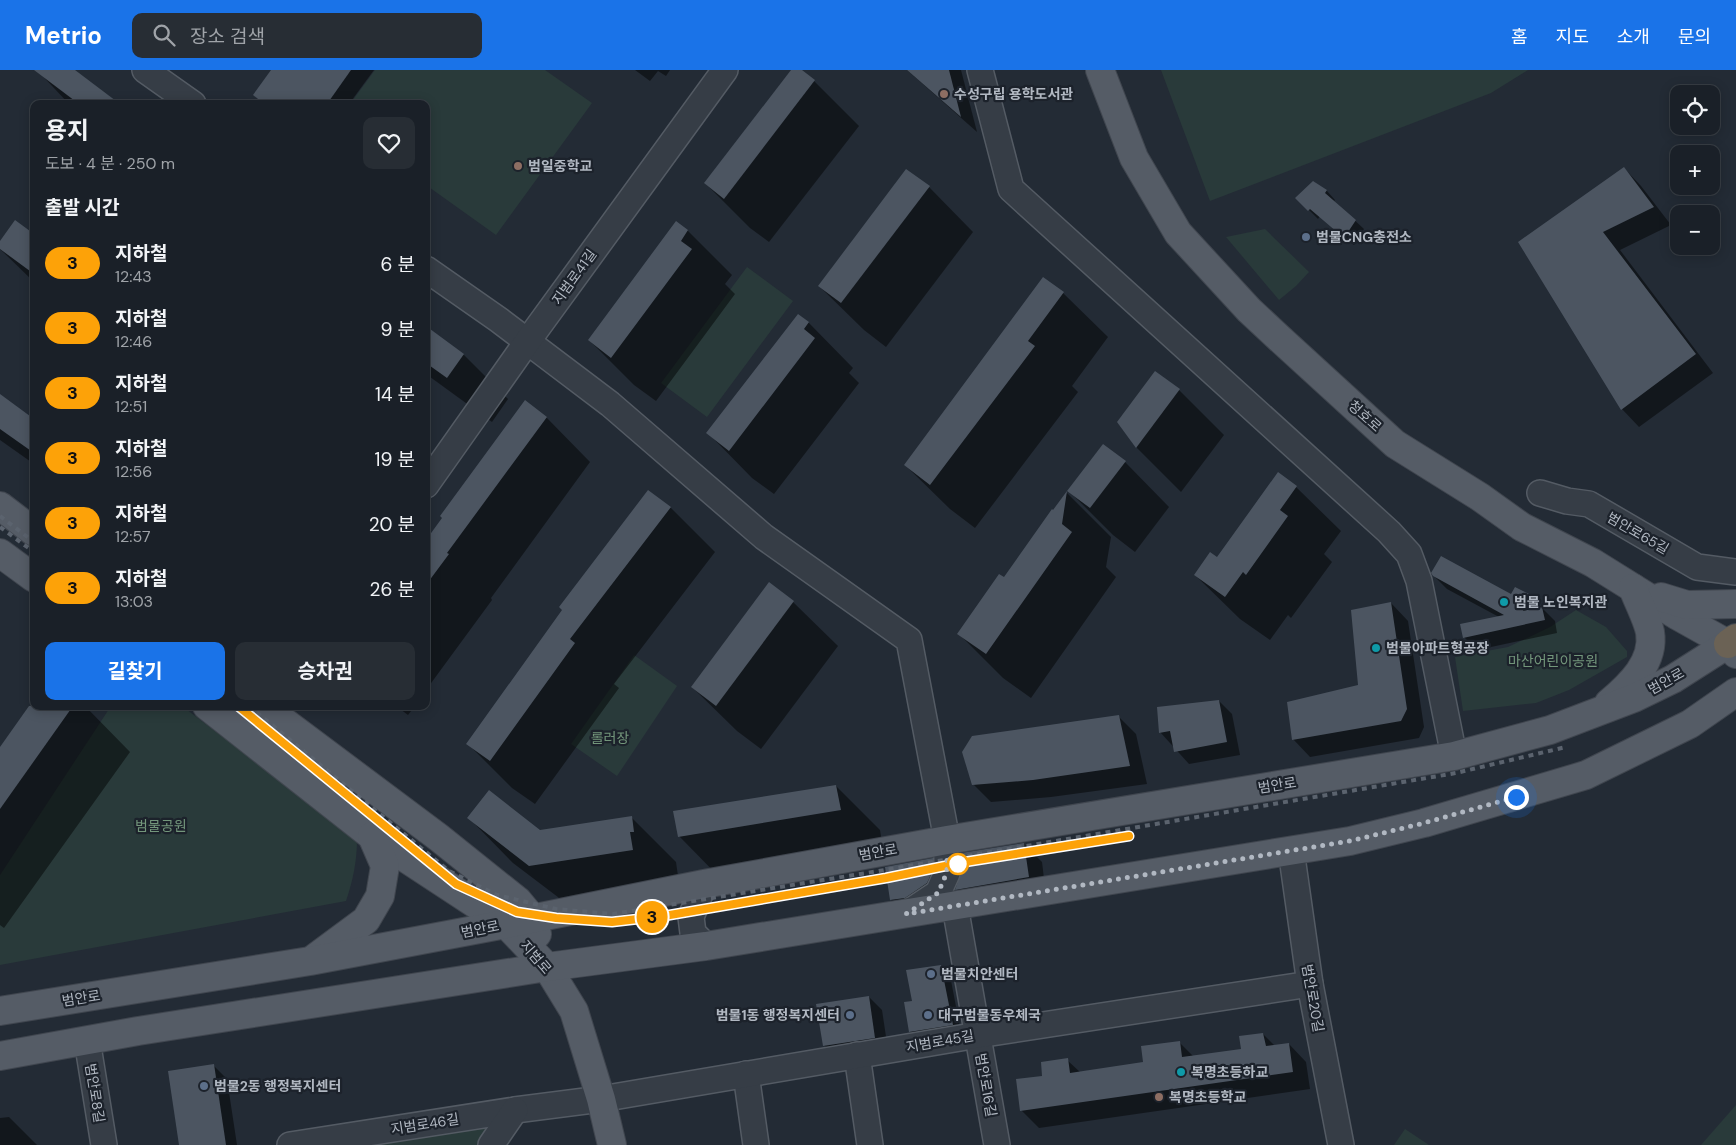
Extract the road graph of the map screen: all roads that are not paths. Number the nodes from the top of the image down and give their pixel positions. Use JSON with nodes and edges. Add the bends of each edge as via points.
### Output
{"nodes":[{"id":1,"x":145,"y":70,"type":"edge"},
{"id":2,"x":725,"y":70,"type":"edge"},
{"id":3,"x":980,"y":70,"type":"edge"},
{"id":4,"x":1100,"y":70,"type":"edge"},
{"id":5,"x":186,"y":100,"type":"edge"},
{"id":6,"x":430,"y":272,"type":"edge"},
{"id":7,"x":527,"y":342,"type":"junction"},
{"id":8,"x":430,"y":479,"type":"edge"},
{"id":9,"x":1540,"y":493,"type":"dead end"},
{"id":10,"x":0,"y":506,"type":"edge"},
{"id":11,"x":30,"y":529,"type":"edge"},
{"id":12,"x":0,"y":553,"type":"edge"},
{"id":13,"x":1736,"y":572,"type":"edge"},
{"id":14,"x":30,"y":575,"type":"edge"},
{"id":15,"x":1633,"y":588,"type":"junction"},
{"id":16,"x":1736,"y":604,"type":"edge"},
{"id":17,"x":1733,"y":645,"type":"edge"},
{"id":18,"x":1736,"y":692,"type":"edge"},
{"id":19,"x":212,"y":710,"type":"edge"},
{"id":20,"x":268,"y":710,"type":"edge"},
{"id":21,"x":1598,"y":713,"type":"junction"},
{"id":22,"x":1454,"y":756,"type":"junction"},
{"id":23,"x":372,"y":836,"type":"junction"},
{"id":24,"x":947,"y":840,"type":"junction"},
{"id":25,"x":1290,"y":850,"type":"junction"},
{"id":26,"x":704,"y":884,"type":"junction"},
{"id":27,"x":955,"y":906,"type":"junction"},
{"id":28,"x":906,"y":914,"type":"junction"},
{"id":29,"x":532,"y":919,"type":"junction"},
{"id":30,"x":506,"y":924,"type":"junction"},
{"id":31,"x":706,"y":946,"type":"junction"},
{"id":32,"x":310,"y":961,"type":"junction"},
{"id":33,"x":547,"y":967,"type":"junction"},
{"id":34,"x":1310,"y":984,"type":"junction"},
{"id":35,"x":0,"y":1011,"type":"edge"},
{"id":36,"x":978,"y":1035,"type":"junction"},
{"id":37,"x":87,"y":1040,"type":"junction"},
{"id":38,"x":857,"y":1055,"type":"junction"},
{"id":39,"x":0,"y":1056,"type":"edge"},
{"id":40,"x":746,"y":1074,"type":"junction"},
{"id":41,"x":601,"y":1099,"type":"junction"},
{"id":42,"x":516,"y":1110,"type":"junction"},
{"id":43,"x":335,"y":1142,"type":"edge"},
{"id":44,"x":104,"y":1145,"type":"edge"},
{"id":45,"x":290,"y":1145,"type":"edge"},
{"id":46,"x":492,"y":1145,"type":"edge"},
{"id":47,"x":612,"y":1145,"type":"edge"},
{"id":48,"x":756,"y":1145,"type":"edge"},
{"id":49,"x":870,"y":1145,"type":"edge"},
{"id":50,"x":997,"y":1145,"type":"edge"},
{"id":51,"x":1341,"y":1145,"type":"edge"}],
"edges":[{"from":1,"to":5,"type":"street"},
{"from":2,"to":7,"type":"street","name":"지범로41길"},
{"from":3,"to":22,"type":"street","via":[[1011,189],[1389,532],[1409,554],[1419,581]]},
{"from":4,"to":15,"type":"main road","name":"청호로","via":[[1134,158],[1178,232],[1249,310],[1395,444],[1522,527],[1593,563]]},
{"from":6,"to":7,"type":"street"},
{"from":7,"to":8,"type":"street","name":"지범로41길"},
{"from":7,"to":24,"type":"street","via":[[610,404],[764,537],[909,640]]},
{"from":9,"to":13,"type":"street","name":"범안로65길","via":[[1589,504],[1697,567]]},
{"from":10,"to":11,"type":"main road"},
{"from":12,"to":14,"type":"main road"},
{"from":15,"to":16,"type":"main road","via":[[1687,605]]},
{"from":15,"to":17,"type":"main road","name":"청호로"},
{"from":15,"to":21,"type":"main road","via":[[1650,632],[1649,658],[1627,688]]},
{"from":17,"to":21,"type":"main road","name":"범안로","via":[[1673,679]]},
{"from":18,"to":25,"type":"main road","via":[[1690,724],[1586,775],[1424,823],[1350,841]]},
{"from":19,"to":23,"type":"main road","name":"지범로"},
{"from":20,"to":29,"type":"main road","via":[[438,837],[518,901]]},
{"from":21,"to":22,"type":"main road","name":"범안로","via":[[1550,730]]},
{"from":22,"to":24,"type":"main road","name":"범안로"},
{"from":23,"to":30,"type":"main road","name":"지범로"},
{"from":23,"to":32,"type":"main road","via":[[385,866],[380,896],[366,920]]},
{"from":24,"to":26,"type":"main road","name":"범안로"},
{"from":24,"to":28,"type":"street","via":[[947,872],[938,893]]},
{"from":25,"to":27,"type":"main road"},
{"from":25,"to":34,"type":"street","name":"범안로20길"},
{"from":26,"to":29,"type":"main road","name":"범안로"},
{"from":26,"to":31,"type":"street","via":[[691,917],[692,933]]},
{"from":27,"to":28,"type":"main road"},
{"from":27,"to":36,"type":"street","name":"범안로16길"},
{"from":28,"to":31,"type":"main road"},
{"from":29,"to":30,"type":"main road","name":"범안로"},
{"from":29,"to":33,"type":"main road"},
{"from":30,"to":32,"type":"main road","name":"범안로"},
{"from":30,"to":33,"type":"main road","name":"지범로"},
{"from":31,"to":33,"type":"main road"},
{"from":32,"to":35,"type":"main road","name":"범안로"},
{"from":33,"to":37,"type":"main road"},
{"from":33,"to":41,"type":"main road","name":"지범로","via":[[574,1011]]},
{"from":34,"to":36,"type":"street","name":"지범로45길"},
{"from":34,"to":51,"type":"street","name":"범안로20길"},
{"from":36,"to":38,"type":"street","name":"지범로45길"},
{"from":36,"to":50,"type":"street","name":"범안로16길"},
{"from":37,"to":39,"type":"main road"},
{"from":37,"to":44,"type":"street","name":"범안로8길"},
{"from":38,"to":40,"type":"street","name":"지범로45길"},
{"from":38,"to":49,"type":"street"},
{"from":40,"to":41,"type":"street","name":"지범로45길"},
{"from":40,"to":48,"type":"street"},
{"from":41,"to":42,"type":"street","name":"지범로46길"},
{"from":41,"to":47,"type":"main road","name":"지범로"},
{"from":42,"to":43,"type":"street","name":"지범로46길"},
{"from":42,"to":46,"type":"street"},
{"from":43,"to":45,"type":"street","name":"지범로46길"}]}
